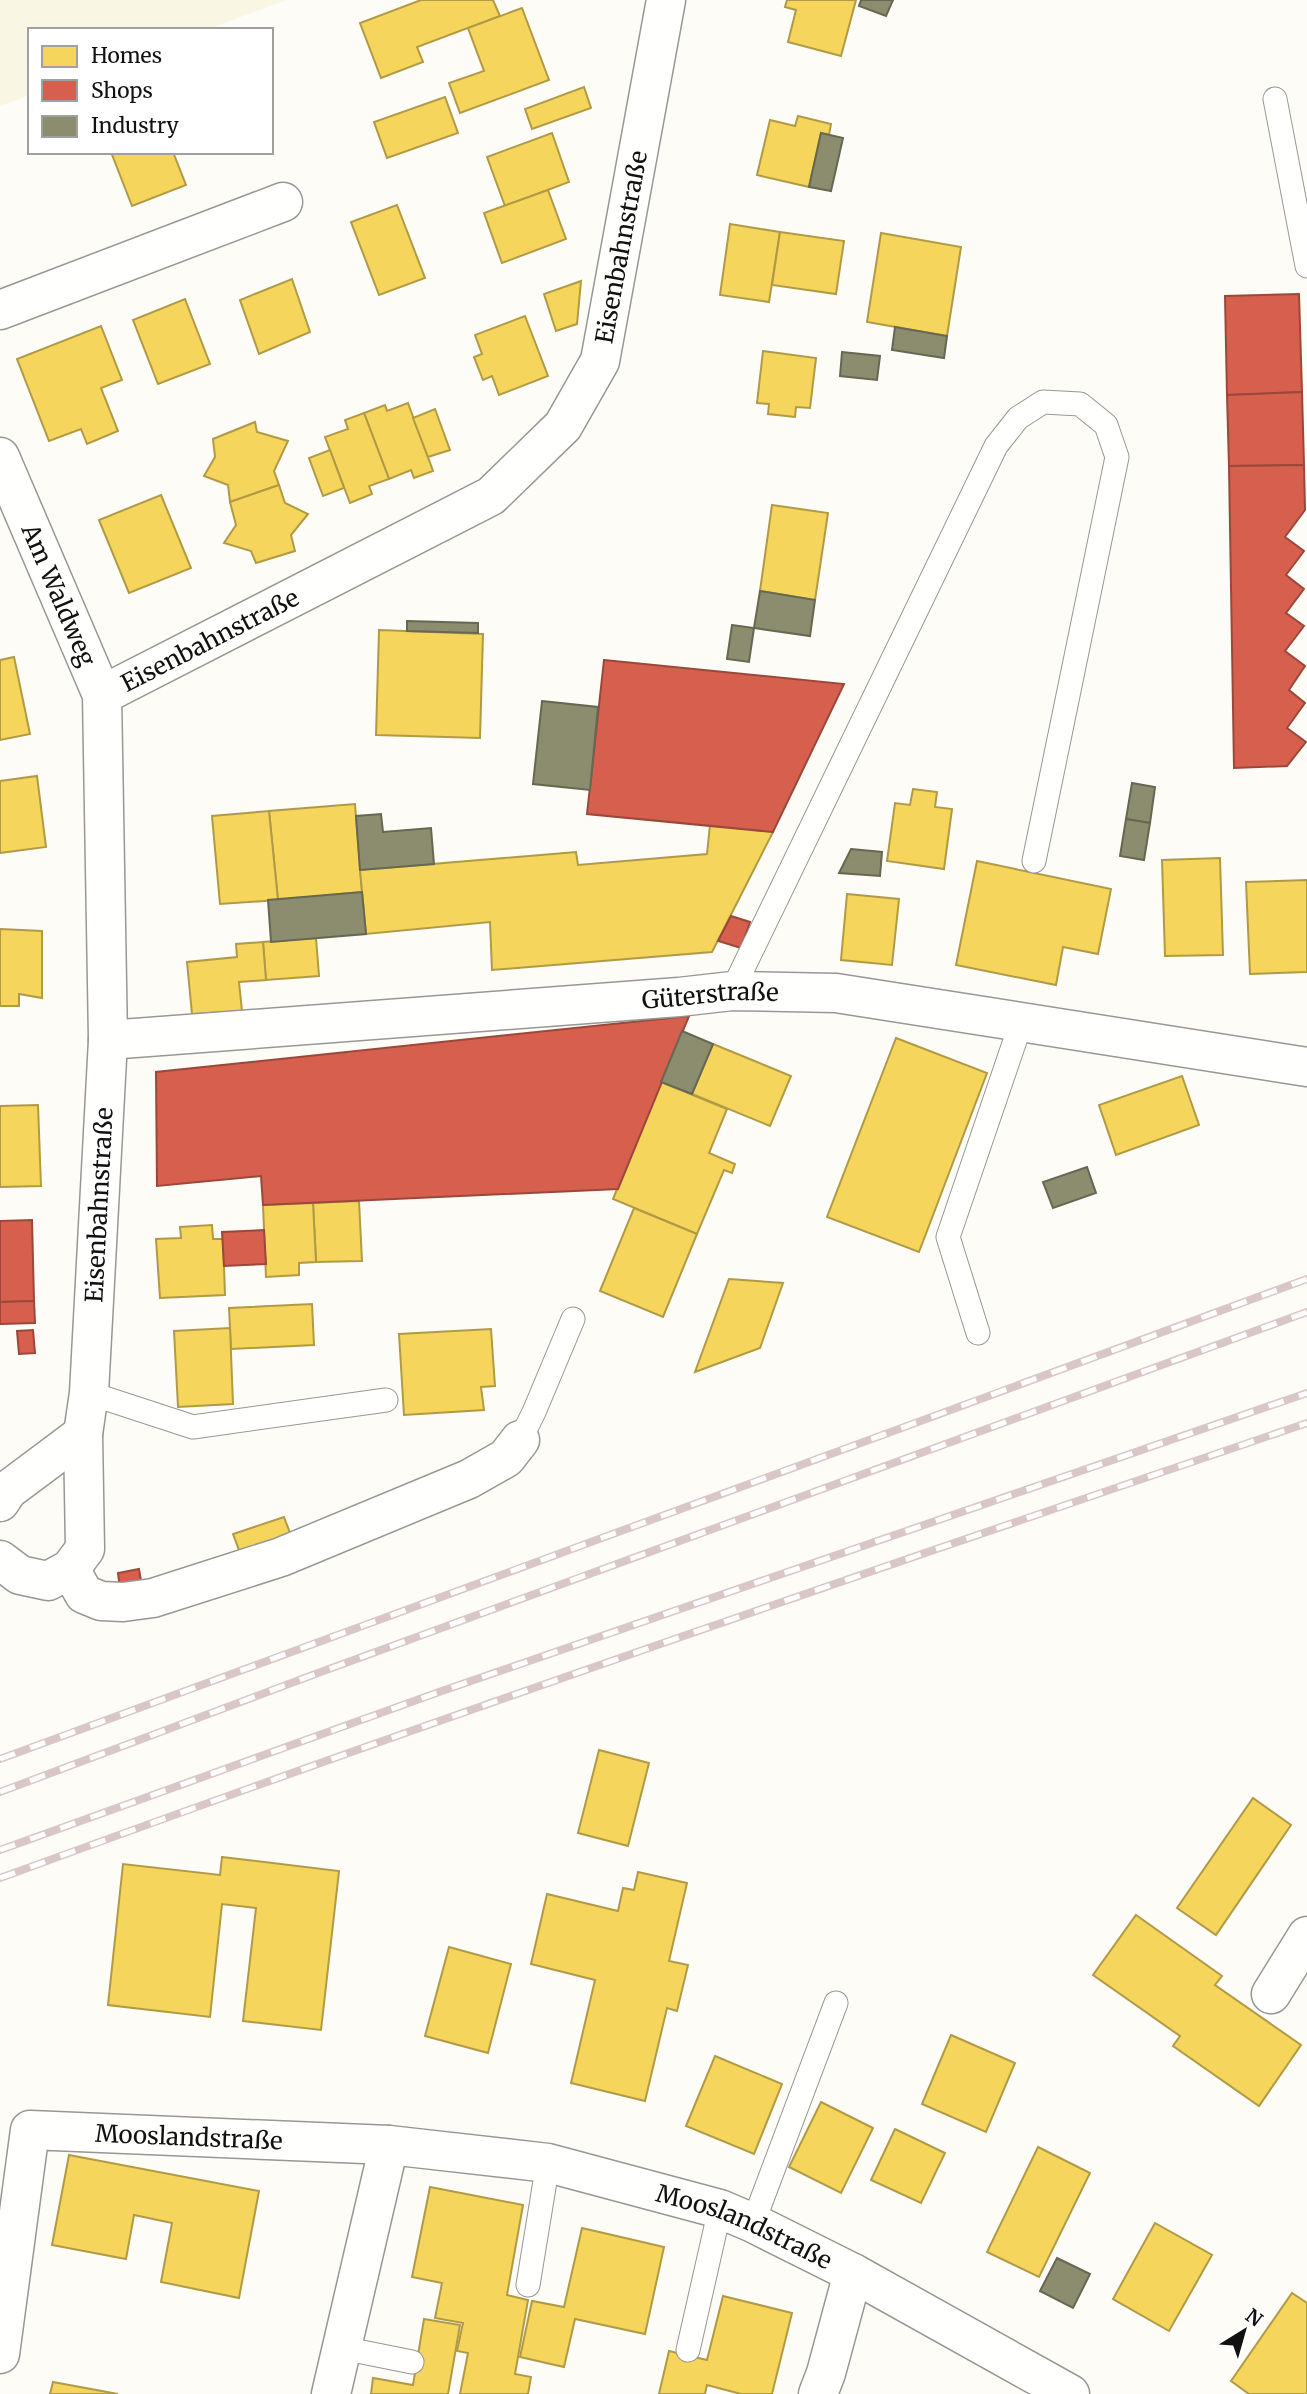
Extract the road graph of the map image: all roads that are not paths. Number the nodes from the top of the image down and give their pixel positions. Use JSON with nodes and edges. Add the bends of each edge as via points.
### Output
{"nodes":[{"id":1,"x":666,"y":0,"type":"edge"},
{"id":2,"x":1275,"y":99,"type":"dead end"},
{"id":3,"x":283,"y":202,"type":"dead end"},
{"id":4,"x":1307,"y":266,"type":"edge"},
{"id":5,"x":0,"y":310,"type":"edge"},
{"id":6,"x":0,"y":457,"type":"edge"},
{"id":7,"x":102,"y":695,"type":"junction"},
{"id":8,"x":1034,"y":861,"type":"dead end"},
{"id":9,"x":732,"y":991,"type":"junction"},
{"id":10,"x":1021,"y":1023,"type":"junction"},
{"id":11,"x":108,"y":1040,"type":"junction"},
{"id":12,"x":1307,"y":1067,"type":"edge"},
{"id":13,"x":573,"y":1319,"type":"dead end"},
{"id":14,"x":978,"y":1333,"type":"dead end"},
{"id":15,"x":89,"y":1393,"type":"junction"},
{"id":16,"x":386,"y":1400,"type":"dead end"},
{"id":17,"x":83,"y":1434,"type":"junction"},
{"id":18,"x":520,"y":1440,"type":"joint"},
{"id":19,"x":0,"y":1502,"type":"edge"},
{"id":20,"x":0,"y":1560,"type":"edge"},
{"id":21,"x":70,"y":1569,"type":"junction"},
{"id":22,"x":1307,"y":1936,"type":"edge"},
{"id":23,"x":1271,"y":1994,"type":"dead end"},
{"id":24,"x":836,"y":2003,"type":"dead end"},
{"id":25,"x":389,"y":2145,"type":"junction"},
{"id":26,"x":548,"y":2162,"type":"junction"},
{"id":27,"x":736,"y":2216,"type":"junction"},
{"id":28,"x":853,"y":2273,"type":"junction"},
{"id":29,"x":528,"y":2285,"type":"dead end"},
{"id":30,"x":342,"y":2348,"type":"junction"},
{"id":31,"x":688,"y":2350,"type":"dead end"},
{"id":32,"x":0,"y":2354,"type":"edge"},
{"id":33,"x":412,"y":2362,"type":"dead end"},
{"id":34,"x":331,"y":2394,"type":"edge"},
{"id":35,"x":818,"y":2394,"type":"edge"},
{"id":36,"x":1070,"y":2394,"type":"edge"}],
"edges":[{"from":1,"to":7,"type":"street","name":"Eisenbahnstraße","via":[[600,361],[563,426],[491,496]]},
{"from":2,"to":4,"type":"lane"},
{"from":3,"to":5,"type":"street"},
{"from":6,"to":7,"type":"street","name":"Am Waldweg"},
{"from":7,"to":11,"type":"street","name":"Eisenbahnstraße"},
{"from":8,"to":9,"type":"lane","via":[[1117,457],[1106,425],[1080,404],[1043,402],[1018,418],[996,446]]},
{"from":9,"to":10,"type":"street","name":"Güterstraße","via":[[836,993]]},
{"from":9,"to":11,"type":"street","name":"Güterstraße"},
{"from":10,"to":12,"type":"street","name":"Güterstraße"},
{"from":10,"to":14,"type":"lane","via":[[948,1237]]},
{"from":11,"to":15,"type":"street","name":"Eisenbahnstraße"},
{"from":13,"to":18,"type":"lane"},
{"from":15,"to":16,"type":"lane","via":[[193,1427]]},
{"from":15,"to":17,"type":"street","name":"Eisenbahnstraße"},
{"from":17,"to":19,"type":"street","via":[[8,1490]]},
{"from":17,"to":21,"type":"street","name":"Eisenbahnstraße","via":[[85,1549]]},
{"from":18,"to":21,"type":"street","via":[[506,1458],[469,1479],[281,1558],[153,1598],[101,1601],[84,1594]]},
{"from":20,"to":21,"type":"street","via":[[20,1575],[48,1581]]},
{"from":22,"to":23,"type":"street"},
{"from":24,"to":27,"type":"lane"},
{"from":25,"to":26,"type":"street","name":"Mooslandstraße"},
{"from":25,"to":30,"type":"street"},
{"from":25,"to":32,"type":"street","name":"Mooslandstraße","via":[[30,2130]]},
{"from":26,"to":27,"type":"street","name":"Mooslandstraße"},
{"from":26,"to":29,"type":"lane"},
{"from":27,"to":28,"type":"street","name":"Mooslandstraße"},
{"from":27,"to":31,"type":"lane"},
{"from":28,"to":35,"type":"street"},
{"from":28,"to":36,"type":"street","name":"Mooslandstraße"},
{"from":30,"to":33,"type":"lane"},
{"from":30,"to":34,"type":"street"}]}
